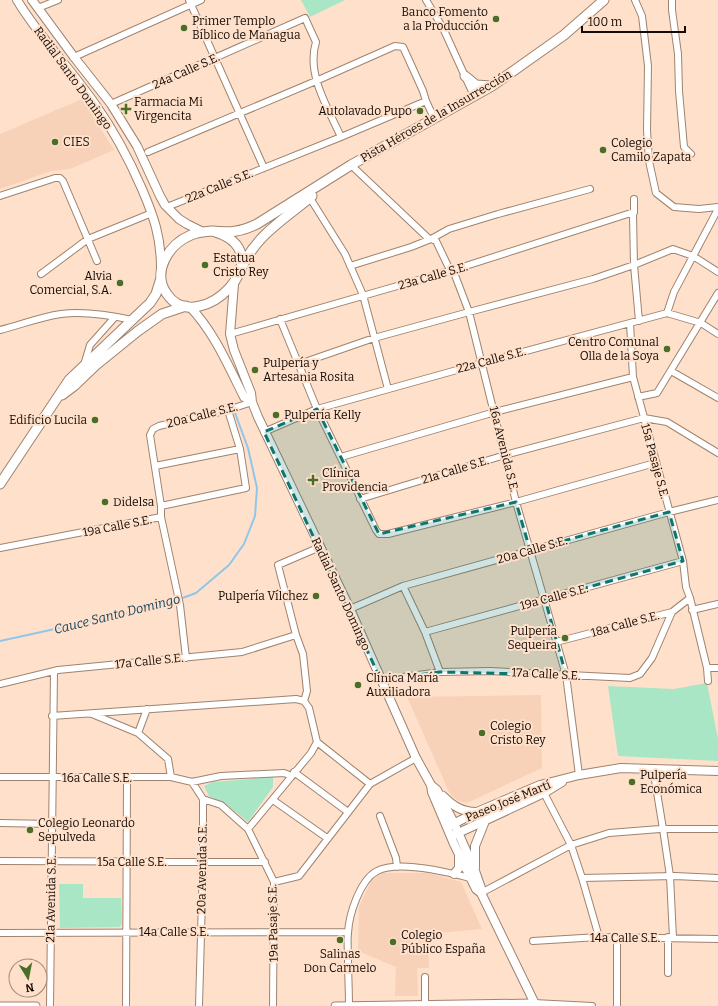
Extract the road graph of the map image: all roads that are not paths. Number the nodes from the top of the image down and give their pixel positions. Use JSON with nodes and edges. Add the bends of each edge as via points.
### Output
{"nodes":[{"id":1,"x":17,"y":0,"type":"edge"},
{"id":2,"x":32,"y":0,"type":"edge"},
{"id":3,"x":58,"y":0,"type":"edge"},
{"id":4,"x":201,"y":0,"type":"edge"},
{"id":5,"x":426,"y":0,"type":"edge"},
{"id":6,"x":604,"y":0,"type":"edge"},
{"id":7,"x":635,"y":0,"type":"edge"},
{"id":8,"x":672,"y":0,"type":"edge"},
{"id":9,"x":190,"y":2,"type":"edge"},
{"id":10,"x":38,"y":8,"type":"junction"},
{"id":11,"x":74,"y":57,"type":"junction"},
{"id":12,"x":215,"y":58,"type":"junction"},
{"id":13,"x":465,"y":76,"type":"junction"},
{"id":14,"x":316,"y":81,"type":"junction"},
{"id":15,"x":492,"y":86,"type":"junction"},
{"id":16,"x":474,"y":96,"type":"junction"},
{"id":17,"x":426,"y":101,"type":"junction"},
{"id":18,"x":111,"y":104,"type":"junction"},
{"id":19,"x":240,"y":113,"type":"junction"},
{"id":20,"x":434,"y":118,"type":"junction"},
{"id":21,"x":341,"y":137,"type":"junction"},
{"id":22,"x":148,"y":152,"type":"dead end"},
{"id":23,"x":691,"y":154,"type":"dead end"},
{"id":24,"x":351,"y":165,"type":"junction"},
{"id":25,"x":264,"y":168,"type":"junction"},
{"id":26,"x":343,"y":170,"type":"junction"},
{"id":27,"x":590,"y":189,"type":"dead end"},
{"id":28,"x":0,"y":196,"type":"edge"},
{"id":29,"x":310,"y":198,"type":"junction"},
{"id":30,"x":634,"y":199,"type":"dead end"},
{"id":31,"x":167,"y":207,"type":"junction"},
{"id":32,"x":718,"y":208,"type":"edge"},
{"id":33,"x":634,"y":212,"type":"junction"},
{"id":34,"x":152,"y":213,"type":"junction"},
{"id":35,"x":208,"y":232,"type":"junction"},
{"id":36,"x":88,"y":239,"type":"junction"},
{"id":37,"x":431,"y":239,"type":"junction"},
{"id":38,"x":693,"y":256,"type":"junction"},
{"id":39,"x":97,"y":261,"type":"dead end"},
{"id":40,"x":634,"y":265,"type":"junction"},
{"id":41,"x":350,"y":266,"type":"junction"},
{"id":42,"x":453,"y":270,"type":"junction"},
{"id":43,"x":718,"y":272,"type":"edge"},
{"id":44,"x":41,"y":274,"type":"dead end"},
{"id":45,"x":161,"y":275,"type":"junction"},
{"id":46,"x":239,"y":276,"type":"junction"},
{"id":47,"x":234,"y":284,"type":"junction"},
{"id":48,"x":718,"y":293,"type":"edge"},
{"id":49,"x":363,"y":295,"type":"junction"},
{"id":50,"x":188,"y":306,"type":"junction"},
{"id":51,"x":469,"y":312,"type":"junction"},
{"id":52,"x":667,"y":313,"type":"junction"},
{"id":53,"x":115,"y":317,"type":"junction"},
{"id":54,"x":280,"y":319,"type":"junction"},
{"id":55,"x":132,"y":320,"type":"junction"},
{"id":56,"x":639,"y":321,"type":"junction"},
{"id":57,"x":630,"y":323,"type":"junction"},
{"id":58,"x":701,"y":323,"type":"junction"},
{"id":59,"x":0,"y":330,"type":"edge"},
{"id":60,"x":230,"y":334,"type":"junction"},
{"id":61,"x":718,"y":334,"type":"edge"},
{"id":62,"x":374,"y":338,"type":"junction"},
{"id":63,"x":482,"y":363,"type":"junction"},
{"id":64,"x":299,"y":364,"type":"junction"},
{"id":65,"x":84,"y":365,"type":"junction"},
{"id":66,"x":671,"y":371,"type":"junction"},
{"id":67,"x":633,"y":377,"type":"junction"},
{"id":68,"x":388,"y":390,"type":"junction"},
{"id":69,"x":638,"y":397,"type":"junction"},
{"id":70,"x":718,"y":398,"type":"edge"},
{"id":71,"x":56,"y":400,"type":"junction"},
{"id":72,"x":252,"y":402,"type":"junction"},
{"id":73,"x":228,"y":410,"type":"junction"},
{"id":74,"x":317,"y":410,"type":"junction"},
{"id":75,"x":495,"y":412,"type":"junction"},
{"id":76,"x":644,"y":418,"type":"junction"},
{"id":77,"x":264,"y":432,"type":"junction"},
{"id":78,"x":240,"y":449,"type":"junction"},
{"id":79,"x":718,"y":453,"type":"edge"},
{"id":80,"x":505,"y":455,"type":"junction"},
{"id":81,"x":341,"y":457,"type":"junction"},
{"id":82,"x":655,"y":463,"type":"junction"},
{"id":83,"x":155,"y":466,"type":"junction"},
{"id":84,"x":0,"y":484,"type":"edge"},
{"id":85,"x":360,"y":499,"type":"junction"},
{"id":86,"x":718,"y":500,"type":"edge"},
{"id":87,"x":516,"y":502,"type":"junction"},
{"id":88,"x":161,"y":506,"type":"junction"},
{"id":89,"x":669,"y":512,"type":"junction"},
{"id":90,"x":162,"y":517,"type":"junction"},
{"id":91,"x":320,"y":547,"type":"junction"},
{"id":92,"x":0,"y":548,"type":"edge"},
{"id":93,"x":530,"y":550,"type":"junction"},
{"id":94,"x":682,"y":561,"type":"junction"},
{"id":95,"x":403,"y":586,"type":"junction"},
{"id":96,"x":690,"y":598,"type":"junction"},
{"id":97,"x":545,"y":600,"type":"junction"},
{"id":98,"x":718,"y":604,"type":"edge"},
{"id":99,"x":350,"y":609,"type":"junction"},
{"id":100,"x":692,"y":610,"type":"junction"},
{"id":101,"x":672,"y":612,"type":"junction"},
{"id":102,"x":425,"y":632,"type":"junction"},
{"id":103,"x":296,"y":635,"type":"junction"},
{"id":104,"x":556,"y":642,"type":"junction"},
{"id":105,"x":186,"y":658,"type":"junction"},
{"id":106,"x":707,"y":668,"type":"junction"},
{"id":107,"x":718,"y":668,"type":"edge"},
{"id":108,"x":54,"y":671,"type":"junction"},
{"id":109,"x":440,"y":672,"type":"junction"},
{"id":110,"x":566,"y":675,"type":"junction"},
{"id":111,"x":381,"y":680,"type":"junction"},
{"id":112,"x":708,"y":681,"type":"dead end"},
{"id":113,"x":0,"y":684,"type":"edge"},
{"id":114,"x":304,"y":701,"type":"junction"},
{"id":115,"x":147,"y":710,"type":"junction"},
{"id":116,"x":91,"y":713,"type":"junction"},
{"id":117,"x":52,"y":716,"type":"junction"},
{"id":118,"x":138,"y":733,"type":"junction"},
{"id":119,"x":317,"y":742,"type":"junction"},
{"id":120,"x":416,"y":758,"type":"junction"},
{"id":121,"x":653,"y":768,"type":"junction"},
{"id":122,"x":718,"y":771,"type":"edge"},
{"id":123,"x":293,"y":774,"type":"junction"},
{"id":124,"x":579,"y":775,"type":"junction"},
{"id":125,"x":0,"y":777,"type":"edge"},
{"id":126,"x":171,"y":777,"type":"junction"},
{"id":127,"x":52,"y":778,"type":"junction"},
{"id":128,"x":127,"y":778,"type":"junction"},
{"id":129,"x":570,"y":778,"type":"junction"},
{"id":130,"x":192,"y":782,"type":"junction"},
{"id":131,"x":370,"y":784,"type":"junction"},
{"id":132,"x":434,"y":788,"type":"junction"},
{"id":133,"x":544,"y":793,"type":"junction"},
{"id":134,"x":203,"y":799,"type":"junction"},
{"id":135,"x":273,"y":800,"type":"junction"},
{"id":136,"x":348,"y":812,"type":"junction"},
{"id":137,"x":477,"y":812,"type":"junction"},
{"id":138,"x":380,"y":816,"type":"dead end"},
{"id":139,"x":485,"y":821,"type":"junction"},
{"id":140,"x":0,"y":823,"type":"edge"},
{"id":141,"x":52,"y":824,"type":"junction"},
{"id":142,"x":451,"y":825,"type":"junction"},
{"id":143,"x":248,"y":829,"type":"junction"},
{"id":144,"x":663,"y":829,"type":"junction"},
{"id":145,"x":718,"y":829,"type":"edge"},
{"id":146,"x":455,"y":835,"type":"junction"},
{"id":147,"x":327,"y":838,"type":"junction"},
{"id":148,"x":571,"y":845,"type":"junction"},
{"id":149,"x":459,"y":854,"type":"junction"},
{"id":150,"x":0,"y":861,"type":"edge"},
{"id":151,"x":51,"y":862,"type":"junction"},
{"id":152,"x":126,"y":862,"type":"junction"},
{"id":153,"x":265,"y":862,"type":"junction"},
{"id":154,"x":203,"y":863,"type":"junction"},
{"id":155,"x":398,"y":867,"type":"junction"},
{"id":156,"x":454,"y":874,"type":"junction"},
{"id":157,"x":472,"y":874,"type":"junction"},
{"id":158,"x":670,"y":876,"type":"junction"},
{"id":159,"x":582,"y":878,"type":"junction"},
{"id":160,"x":718,"y":878,"type":"edge"},
{"id":161,"x":274,"y":882,"type":"junction"},
{"id":162,"x":481,"y":893,"type":"junction"},
{"id":163,"x":126,"y":932,"type":"junction"},
{"id":164,"x":200,"y":932,"type":"junction"},
{"id":165,"x":274,"y":932,"type":"junction"},
{"id":166,"x":348,"y":932,"type":"junction"},
{"id":167,"x":0,"y":933,"type":"edge"},
{"id":168,"x":50,"y":933,"type":"junction"},
{"id":169,"x":598,"y":937,"type":"junction"},
{"id":170,"x":617,"y":938,"type":"junction"},
{"id":171,"x":670,"y":938,"type":"junction"},
{"id":172,"x":718,"y":938,"type":"edge"},
{"id":173,"x":533,"y":941,"type":"dead end"},
{"id":174,"x":668,"y":973,"type":"dead end"},
{"id":175,"x":425,"y":977,"type":"dead end"},
{"id":176,"x":425,"y":1005,"type":"edge"},
{"id":177,"x":498,"y":1005,"type":"edge"},
{"id":178,"x":535,"y":1005,"type":"edge"},
{"id":179,"x":0,"y":1006,"type":"edge"},
{"id":180,"x":36,"y":1006,"type":"edge"},
{"id":181,"x":50,"y":1006,"type":"edge"},
{"id":182,"x":126,"y":1006,"type":"edge"},
{"id":183,"x":199,"y":1006,"type":"edge"},
{"id":184,"x":272,"y":1006,"type":"edge"},
{"id":185,"x":335,"y":1006,"type":"edge"},
{"id":186,"x":349,"y":1006,"type":"edge"},
{"id":187,"x":592,"y":1006,"type":"edge"},
{"id":188,"x":618,"y":1006,"type":"edge"}],
"edges":[{"from":1,"to":34,"type":"main road","name":"Radial Santo Domingo","via":[[96,105],[122,146]]},
{"from":2,"to":10,"type":"main road","name":"Radial Santo Domingo"},
{"from":3,"to":10,"type":"street"},
{"from":4,"to":9,"type":"street"},
{"from":5,"to":13,"type":"street","via":[[443,28]]},
{"from":6,"to":15,"type":"main road","name":"Pista Héroes de la Insurrección","via":[[564,35]]},
{"from":7,"to":32,"type":"street","via":[[642,16],[648,66],[647,130],[656,193],[674,207]]},
{"from":8,"to":23,"type":"street","via":[[684,147]]},
{"from":9,"to":11,"type":"street"},
{"from":9,"to":12,"type":"street"},
{"from":10,"to":11,"type":"main road","name":"Radial Santo Domingo"},
{"from":11,"to":18,"type":"main road","name":"Radial Santo Domingo"},
{"from":12,"to":14,"type":"street","name":"24a Calle S.E.","via":[[304,18],[316,42],[313,52]]},
{"from":12,"to":18,"type":"street","name":"24a Calle S.E."},
{"from":12,"to":19,"type":"street"},
{"from":13,"to":15,"type":"main road","via":[[476,85]]},
{"from":13,"to":16,"type":"street"},
{"from":14,"to":17,"type":"street","via":[[395,46],[402,47]]},
{"from":14,"to":19,"type":"street"},
{"from":14,"to":21,"type":"street"},
{"from":15,"to":16,"type":"main road","name":"Pista Héroes de la Insurrección"},
{"from":16,"to":20,"type":"main road","name":"Pista Héroes de la Insurrección"},
{"from":17,"to":20,"type":"street"},
{"from":17,"to":21,"type":"street","name":"22a Calle S.E."},
{"from":18,"to":31,"type":"main road","name":"Radial Santo Domingo","via":[[137,146]]},
{"from":19,"to":22,"type":"street"},
{"from":19,"to":25,"type":"street"},
{"from":20,"to":24,"type":"main road","name":"Pista Héroes de la Insurrección"},
{"from":21,"to":25,"type":"street","name":"22a Calle S.E."},
{"from":24,"to":26,"type":"main road","name":"Pista Héroes de la Insurrección"},
{"from":24,"to":37,"type":"street","name":"16a Avenida S.E."},
{"from":25,"to":31,"type":"street","name":"22a Calle S.E."},
{"from":26,"to":29,"type":"main road","name":"Pista Héroes de la Insurrección"},
{"from":26,"to":35,"type":"main road","name":"Pista Héroes de la Insurrección","via":[[248,228],[230,233]]},
{"from":27,"to":37,"type":"street","via":[[449,229]]},
{"from":28,"to":36,"type":"street","via":[[60,178]]},
{"from":29,"to":41,"type":"street"},
{"from":29,"to":46,"type":"main road","name":"Pista Héroes de la Insurrección","via":[[262,237],[247,256]]},
{"from":30,"to":33,"type":"street"},
{"from":31,"to":35,"type":"main road","name":"Radial Santo Domingo","via":[[187,224]]},
{"from":32,"to":38,"type":"street"},
{"from":33,"to":40,"type":"street"},
{"from":33,"to":42,"type":"street","name":"23a Calle S.E."},
{"from":34,"to":36,"type":"street"},
{"from":34,"to":45,"type":"main road","name":"Radial Santo Domingo","via":[[160,243]]},
{"from":35,"to":45,"type":"main road","via":[[189,235],[176,245],[165,258]]},
{"from":35,"to":46,"type":"main road","via":[[229,238],[238,247],[241,258]]},
{"from":36,"to":39,"type":"street"},
{"from":36,"to":44,"type":"street"},
{"from":37,"to":41,"type":"street"},
{"from":37,"to":42,"type":"street","name":"16a Avenida S.E.","via":[[436,241],[448,266]]},
{"from":38,"to":40,"type":"street","via":[[673,249]]},
{"from":38,"to":43,"type":"street"},
{"from":38,"to":52,"type":"street","via":[[674,292]]},
{"from":40,"to":51,"type":"street","via":[[593,279]]},
{"from":40,"to":56,"type":"street"},
{"from":41,"to":49,"type":"street"},
{"from":42,"to":49,"type":"street","name":"23a Calle S.E."},
{"from":42,"to":51,"type":"street","name":"16a Avenida S.E."},
{"from":45,"to":50,"type":"main road","via":[[169,298]]},
{"from":45,"to":55,"type":"main road","via":[[154,298]]},
{"from":46,"to":47,"type":"main road"},
{"from":47,"to":50,"type":"main road","via":[[216,300],[202,306]]},
{"from":47,"to":60,"type":"main road","name":"Radial Santo Domingo"},
{"from":48,"to":58,"type":"street"},
{"from":49,"to":54,"type":"street","name":"23a Calle S.E."},
{"from":49,"to":62,"type":"street"},
{"from":50,"to":71,"type":"main road","via":[[162,314],[143,327]]},
{"from":50,"to":72,"type":"main road","name":"Radial Santo Domingo","via":[[203,321],[244,397]]},
{"from":51,"to":62,"type":"street"},
{"from":51,"to":63,"type":"street","name":"16a Avenida S.E."},
{"from":52,"to":56,"type":"street","name":"22a Calle S.E."},
{"from":52,"to":58,"type":"street"},
{"from":53,"to":55,"type":"street"},
{"from":53,"to":59,"type":"street","via":[[59,314]]},
{"from":53,"to":65,"type":"street","via":[[90,345]]},
{"from":54,"to":60,"type":"street","name":"23a Calle S.E."},
{"from":54,"to":64,"type":"street"},
{"from":55,"to":65,"type":"main road"},
{"from":56,"to":57,"type":"street","name":"22a Calle S.E."},
{"from":57,"to":63,"type":"street","name":"22a Calle S.E."},
{"from":57,"to":67,"type":"street","name":"15a Pasaje S.E."},
{"from":58,"to":61,"type":"street"},
{"from":58,"to":66,"type":"street"},
{"from":60,"to":72,"type":"main road","name":"Radial Santo Domingo"},
{"from":62,"to":64,"type":"street"},
{"from":62,"to":68,"type":"street"},
{"from":63,"to":68,"type":"street","name":"22a Calle S.E."},
{"from":63,"to":75,"type":"street","name":"16a Avenida S.E."},
{"from":64,"to":74,"type":"street"},
{"from":65,"to":71,"type":"main road","via":[[69,380]]},
{"from":66,"to":69,"type":"street","via":[[657,393]]},
{"from":66,"to":70,"type":"street"},
{"from":67,"to":69,"type":"street","name":"15a Pasaje S.E."},
{"from":67,"to":75,"type":"street"},
{"from":68,"to":74,"type":"street","name":"22a Calle S.E."},
{"from":69,"to":76,"type":"street","name":"15a Pasaje S.E."},
{"from":71,"to":84,"type":"main road"},
{"from":72,"to":73,"type":"street","name":"20a Calle S.E."},
{"from":72,"to":77,"type":"main road","name":"Radial Santo Domingo"},
{"from":73,"to":78,"type":"street"},
{"from":73,"to":83,"type":"street","name":"20a Calle S.E.","via":[[153,429],[150,435]]},
{"from":74,"to":77,"type":"street","name":"22a Calle S.E."},
{"from":74,"to":81,"type":"street"},
{"from":75,"to":80,"type":"street","name":"16a Avenida S.E."},
{"from":75,"to":81,"type":"street"},
{"from":76,"to":79,"type":"street","via":[[667,422]]},
{"from":76,"to":80,"type":"street","name":"21a Calle S.E."},
{"from":76,"to":82,"type":"street","name":"15a Pasaje S.E."},
{"from":77,"to":91,"type":"main road","name":"Radial Santo Domingo"},
{"from":78,"to":83,"type":"street"},
{"from":78,"to":88,"type":"street","name":"19a Calle S.E.","via":[[246,488]]},
{"from":80,"to":85,"type":"street","name":"21a Calle S.E."},
{"from":80,"to":87,"type":"street","name":"16a Avenida S.E."},
{"from":81,"to":85,"type":"street"},
{"from":82,"to":87,"type":"street"},
{"from":82,"to":89,"type":"street","name":"15a Pasaje S.E."},
{"from":83,"to":88,"type":"street"},
{"from":85,"to":87,"type":"street","via":[[379,534],[388,534]]},
{"from":86,"to":89,"type":"street","name":"20a Calle S.E."},
{"from":87,"to":93,"type":"street","name":"16a Avenida S.E."},
{"from":88,"to":90,"type":"street","name":"19a Calle S.E."},
{"from":89,"to":93,"type":"street","name":"20a Calle S.E."},
{"from":89,"to":94,"type":"street","name":"15a Pasaje S.E."},
{"from":90,"to":92,"type":"street","name":"19a Calle S.E."},
{"from":90,"to":105,"type":"street","via":[[180,605]]},
{"from":91,"to":99,"type":"main road","name":"Radial Santo Domingo"},
{"from":91,"to":103,"type":"street","via":[[278,565]]},
{"from":93,"to":95,"type":"street","name":"20a Calle S.E."},
{"from":93,"to":97,"type":"street","name":"16a Avenida S.E."},
{"from":94,"to":96,"type":"street","name":"15a Pasaje S.E."},
{"from":94,"to":97,"type":"street","name":"19a Calle S.E."},
{"from":95,"to":99,"type":"street","name":"20a Calle S.E."},
{"from":95,"to":102,"type":"street"},
{"from":96,"to":100,"type":"street","name":"15a Pasaje S.E."},
{"from":96,"to":101,"type":"street","name":"18a Calle S.E."},
{"from":97,"to":102,"type":"street","name":"19a Calle S.E."},
{"from":97,"to":104,"type":"street","name":"16a Avenida S.E."},
{"from":98,"to":100,"type":"street"},
{"from":99,"to":111,"type":"main road","name":"Radial Santo Domingo"},
{"from":100,"to":106,"type":"street","name":"15a Pasaje S.E."},
{"from":101,"to":104,"type":"street","name":"18a Calle S.E."},
{"from":101,"to":110,"type":"street","name":"17a Calle S.E.","via":[[652,658],[640,674],[630,678]]},
{"from":102,"to":109,"type":"street"},
{"from":103,"to":105,"type":"street","name":"17a Calle S.E.","via":[[242,652]]},
{"from":103,"to":114,"type":"street","via":[[303,654],[307,691]]},
{"from":104,"to":110,"type":"street","name":"16a Avenida S.E."},
{"from":105,"to":108,"type":"street","name":"17a Calle S.E."},
{"from":106,"to":107,"type":"street"},
{"from":106,"to":112,"type":"street","name":"15a Pasaje S.E."},
{"from":108,"to":113,"type":"street","name":"17a Calle S.E."},
{"from":108,"to":117,"type":"street","name":"21a Avenida S.E."},
{"from":109,"to":110,"type":"street","name":"17a Calle S.E.","via":[[490,671]]},
{"from":109,"to":111,"type":"street","name":"17a Calle S.E."},
{"from":110,"to":124,"type":"street","name":"16a Avenida S.E."},
{"from":111,"to":120,"type":"main road","name":"Radial Santo Domingo"},
{"from":114,"to":115,"type":"street","via":[[296,699]]},
{"from":114,"to":119,"type":"street","via":[[309,708]]},
{"from":115,"to":116,"type":"street"},
{"from":115,"to":118,"type":"street"},
{"from":116,"to":117,"type":"street"},
{"from":116,"to":118,"type":"street"},
{"from":117,"to":127,"type":"street","name":"21a Avenida S.E."},
{"from":118,"to":126,"type":"street","via":[[168,758]]},
{"from":119,"to":123,"type":"street"},
{"from":119,"to":131,"type":"street"},
{"from":120,"to":131,"type":"street"},
{"from":120,"to":132,"type":"main road","name":"Radial Santo Domingo"},
{"from":121,"to":122,"type":"main road","name":"Paseo José Martí"},
{"from":121,"to":124,"type":"main road","name":"Paseo José Martí","via":[[621,768]]},
{"from":121,"to":144,"type":"street"},
{"from":123,"to":130,"type":"street","via":[[284,772],[220,776]]},
{"from":123,"to":135,"type":"street"},
{"from":123,"to":136,"type":"street"},
{"from":124,"to":129,"type":"main road","name":"Paseo José Martí"},
{"from":125,"to":127,"type":"street","name":"16a Calle S.E."},
{"from":126,"to":128,"type":"street","name":"16a Calle S.E."},
{"from":126,"to":130,"type":"street","name":"16a Calle S.E."},
{"from":127,"to":128,"type":"street","name":"16a Calle S.E."},
{"from":127,"to":141,"type":"street","name":"21a Avenida S.E."},
{"from":128,"to":152,"type":"street"},
{"from":129,"to":133,"type":"main road","name":"Paseo José Martí"},
{"from":129,"to":137,"type":"main road","name":"Paseo José Martí","via":[[540,785]]},
{"from":130,"to":134,"type":"street"},
{"from":131,"to":136,"type":"street"},
{"from":132,"to":137,"type":"main road","via":[[460,810]]},
{"from":132,"to":142,"type":"main road","name":"Radial Santo Domingo"},
{"from":133,"to":139,"type":"main road","name":"Paseo José Martí"},
{"from":133,"to":148,"type":"street"},
{"from":134,"to":143,"type":"street","name":"19a Pasaje S.E.","via":[[221,805]]},
{"from":134,"to":154,"type":"street","name":"20a Avenida S.E."},
{"from":135,"to":143,"type":"street"},
{"from":135,"to":147,"type":"street"},
{"from":136,"to":147,"type":"street"},
{"from":137,"to":142,"type":"main road","name":"Paseo José Martí"},
{"from":138,"to":155,"type":"street"},
{"from":139,"to":146,"type":"main road","name":"Paseo José Martí"},
{"from":139,"to":157,"type":"main road","via":[[475,846]]},
{"from":140,"to":141,"type":"street"},
{"from":141,"to":151,"type":"street","name":"21a Avenida S.E."},
{"from":142,"to":146,"type":"main road","name":"Radial Santo Domingo"},
{"from":143,"to":153,"type":"street","name":"19a Pasaje S.E."},
{"from":144,"to":145,"type":"street"},
{"from":144,"to":148,"type":"street","via":[[609,833]]},
{"from":144,"to":158,"type":"street"},
{"from":146,"to":149,"type":"main road","name":"Radial Santo Domingo"},
{"from":146,"to":157,"type":"main road","name":"Radial Santo Domingo"},
{"from":147,"to":161,"type":"street","via":[[299,876]]},
{"from":148,"to":159,"type":"street"},
{"from":148,"to":162,"type":"street"},
{"from":149,"to":156,"type":"main road","via":[[459,868]]},
{"from":149,"to":157,"type":"main road","name":"Radial Santo Domingo"},
{"from":150,"to":151,"type":"street","name":"15a Calle S.E."},
{"from":151,"to":152,"type":"street","name":"15a Calle S.E."},
{"from":151,"to":168,"type":"street","name":"21a Avenida S.E."},
{"from":152,"to":154,"type":"street","name":"15a Calle S.E."},
{"from":152,"to":163,"type":"street"},
{"from":153,"to":154,"type":"street","name":"15a Calle S.E."},
{"from":153,"to":161,"type":"street","name":"19a Pasaje S.E."},
{"from":154,"to":164,"type":"street","name":"20a Avenida S.E."},
{"from":155,"to":156,"type":"street"},
{"from":155,"to":166,"type":"street","via":[[377,871],[369,877],[356,899]]},
{"from":156,"to":157,"type":"street"},
{"from":157,"to":162,"type":"main road","name":"Radial Santo Domingo","via":[[481,888]]},
{"from":158,"to":159,"type":"street"},
{"from":158,"to":160,"type":"street"},
{"from":158,"to":171,"type":"street"},
{"from":159,"to":169,"type":"street"},
{"from":161,"to":165,"type":"street","name":"19a Pasaje S.E."},
{"from":162,"to":178,"type":"main road","name":"Radial Santo Domingo"},
{"from":163,"to":164,"type":"street","name":"14a Calle S.E."},
{"from":163,"to":168,"type":"street","name":"14a Calle S.E."},
{"from":163,"to":182,"type":"street"},
{"from":164,"to":165,"type":"street","name":"14a Calle S.E."},
{"from":164,"to":183,"type":"street","name":"20a Avenida S.E."},
{"from":165,"to":166,"type":"street","name":"14a Calle S.E."},
{"from":165,"to":184,"type":"street","name":"19a Pasaje S.E."},
{"from":166,"to":186,"type":"street"},
{"from":167,"to":168,"type":"street","name":"14a Calle S.E."},
{"from":168,"to":181,"type":"street","name":"21a Avenida S.E."},
{"from":169,"to":170,"type":"street","name":"14a Calle S.E."},
{"from":169,"to":173,"type":"street","name":"14a Calle S.E."},
{"from":170,"to":171,"type":"street","name":"14a Calle S.E."},
{"from":170,"to":188,"type":"street"},
{"from":171,"to":172,"type":"street","name":"14a Calle S.E."},
{"from":171,"to":174,"type":"street"},
{"from":175,"to":176,"type":"street"},
{"from":176,"to":177,"type":"street"},
{"from":176,"to":186,"type":"street"},
{"from":177,"to":178,"type":"street"},
{"from":178,"to":187,"type":"street"},
{"from":179,"to":180,"type":"street"},
{"from":185,"to":186,"type":"street"}]}
